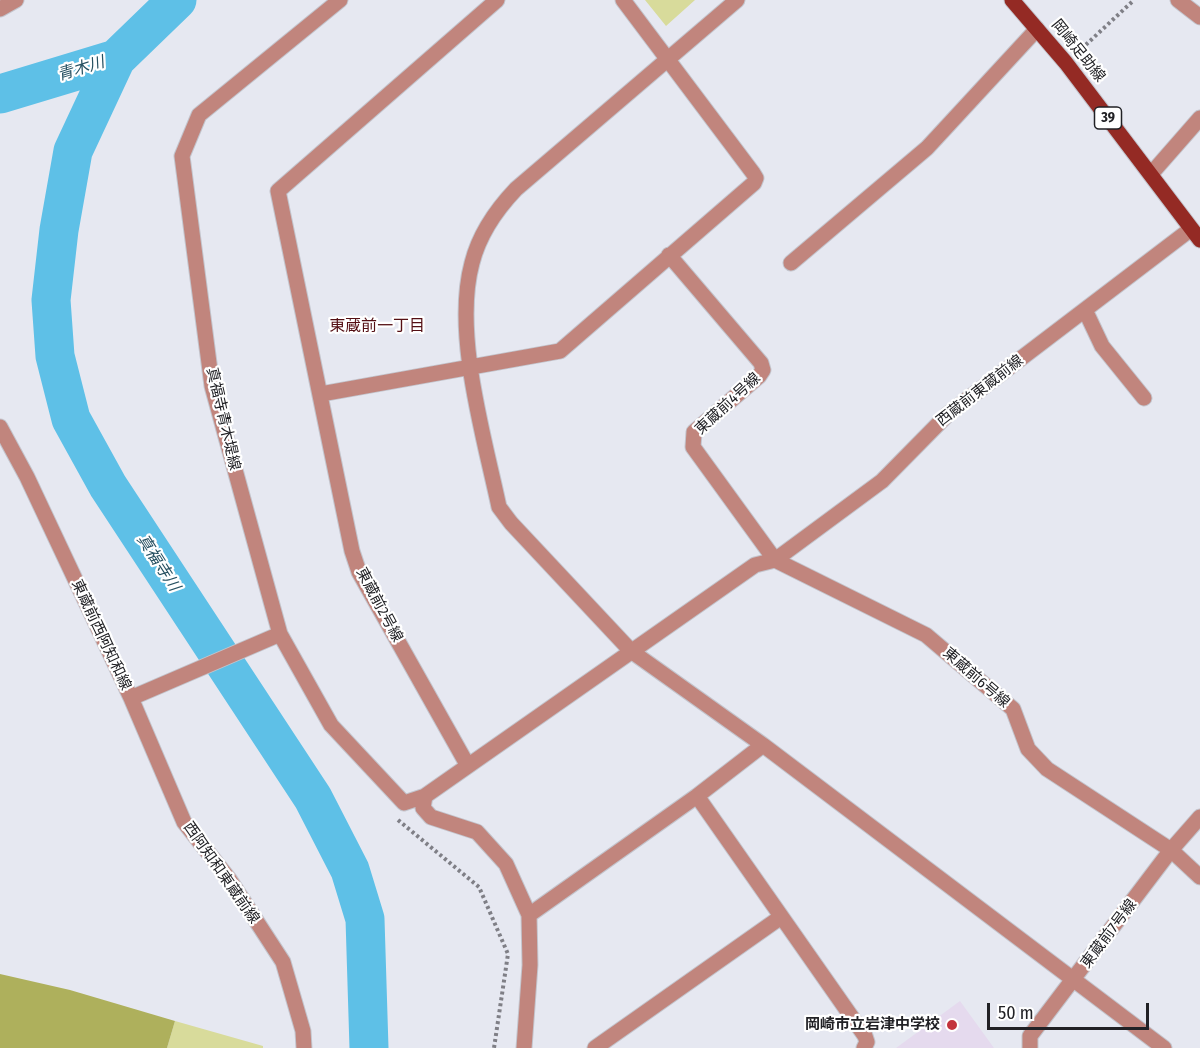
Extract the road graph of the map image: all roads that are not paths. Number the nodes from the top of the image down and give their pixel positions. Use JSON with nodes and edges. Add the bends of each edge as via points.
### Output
{"nodes":[{"id":1,"x":16,"y":0,"type":"edge"},
{"id":2,"x":340,"y":0,"type":"edge"},
{"id":3,"x":497,"y":0,"type":"edge"},
{"id":4,"x":624,"y":0,"type":"edge"},
{"id":5,"x":737,"y":0,"type":"edge"},
{"id":6,"x":1012,"y":0,"type":"edge"},
{"id":7,"x":1178,"y":0,"type":"edge"},
{"id":8,"x":0,"y":9,"type":"edge"},
{"id":9,"x":1200,"y":17,"type":"edge"},
{"id":10,"x":1037,"y":29,"type":"junction"},
{"id":11,"x":669,"y":59,"type":"junction"},
{"id":12,"x":1200,"y":118,"type":"edge"},
{"id":13,"x":1151,"y":174,"type":"junction"},
{"id":14,"x":1196,"y":235,"type":"edge"},
{"id":15,"x":669,"y":255,"type":"junction"},
{"id":16,"x":790,"y":263,"type":"dead end"},
{"id":17,"x":1086,"y":310,"type":"junction"},
{"id":18,"x":470,"y":368,"type":"junction"},
{"id":19,"x":321,"y":394,"type":"junction"},
{"id":20,"x":1144,"y":398,"type":"dead end"},
{"id":21,"x":0,"y":427,"type":"edge"},
{"id":22,"x":775,"y":560,"type":"junction"},
{"id":23,"x":280,"y":634,"type":"junction"},
{"id":24,"x":631,"y":651,"type":"junction"},
{"id":25,"x":131,"y":698,"type":"junction"},
{"id":26,"x":763,"y":745,"type":"junction"},
{"id":27,"x":468,"y":766,"type":"junction"},
{"id":28,"x":426,"y":796,"type":"junction"},
{"id":29,"x":697,"y":796,"type":"junction"},
{"id":30,"x":1200,"y":817,"type":"edge"},
{"id":31,"x":1171,"y":850,"type":"junction"},
{"id":32,"x":1200,"y":877,"type":"edge"},
{"id":33,"x":529,"y":915,"type":"junction"},
{"id":34,"x":782,"y":917,"type":"junction"},
{"id":35,"x":1074,"y":980,"type":"junction"},
{"id":36,"x":304,"y":1048,"type":"edge"},
{"id":37,"x":524,"y":1048,"type":"edge"},
{"id":38,"x":595,"y":1048,"type":"edge"},
{"id":39,"x":864,"y":1048,"type":"edge"},
{"id":40,"x":1030,"y":1048,"type":"edge"},
{"id":41,"x":1164,"y":1048,"type":"edge"}],
"edges":[{"from":1,"to":8,"type":"street"},
{"from":2,"to":23,"type":"street","name":"真福寺青木堤線","via":[[199,115],[182,156],[213,386]]},
{"from":3,"to":19,"type":"street","name":"東蔵前2号線","via":[[278,191]]},
{"from":4,"to":11,"type":"street"},
{"from":5,"to":11,"type":"street"},
{"from":6,"to":10,"type":"main road","name":"岡崎足助線","number":"39"},
{"from":7,"to":9,"type":"street"},
{"from":10,"to":13,"type":"main road","name":"岡崎足助線","number":"39"},
{"from":10,"to":16,"type":"street","via":[[927,148]]},
{"from":11,"to":15,"type":"street","via":[[756,178]]},
{"from":11,"to":18,"type":"street","via":[[516,189],[487,228],[468,281]]},
{"from":12,"to":13,"type":"street"},
{"from":13,"to":14,"type":"main road","name":"岡崎足助線","number":"39"},
{"from":14,"to":17,"type":"street","name":"西蔵前東蔵前線"},
{"from":15,"to":18,"type":"street","via":[[560,351]]},
{"from":15,"to":22,"type":"street","name":"東蔵前4号線","via":[[761,363],[763,370],[759,376],[694,432],[692,439],[693,447]]},
{"from":17,"to":20,"type":"street","via":[[1102,346]]},
{"from":17,"to":22,"type":"street","name":"西蔵前東蔵前線","via":[[948,414],[882,481]]},
{"from":18,"to":19,"type":"street"},
{"from":18,"to":24,"type":"street","via":[[499,507]]},
{"from":19,"to":27,"type":"street","name":"東蔵前2号線","via":[[359,572]]},
{"from":21,"to":25,"type":"street","name":"東蔵前西阿知和線"},
{"from":22,"to":24,"type":"street","name":"西蔵前東蔵前線","via":[[755,564]]},
{"from":22,"to":31,"type":"street","name":"東蔵前6号線","via":[[926,635],[1013,709],[1028,749],[1047,769]]},
{"from":23,"to":25,"type":"street","name":"東蔵前西阿知和線"},
{"from":23,"to":28,"type":"street","name":"真福寺青木堤線","via":[[331,725],[404,803]]},
{"from":24,"to":26,"type":"street"},
{"from":24,"to":27,"type":"street","name":"西蔵前東蔵前線"},
{"from":25,"to":36,"type":"street","name":"西阿知和東蔵前線","via":[[184,822],[229,879],[283,962],[303,1031]]},
{"from":26,"to":29,"type":"street"},
{"from":26,"to":35,"type":"street"},
{"from":27,"to":28,"type":"street"},
{"from":28,"to":33,"type":"street","via":[[423,808],[431,817],[477,832],[506,864]]},
{"from":29,"to":33,"type":"street"},
{"from":29,"to":34,"type":"street"},
{"from":30,"to":31,"type":"street","name":"東蔵前7号線"},
{"from":31,"to":32,"type":"street","name":"東蔵前6号線"},
{"from":31,"to":35,"type":"street","name":"東蔵前7号線"},
{"from":33,"to":37,"type":"street"},
{"from":34,"to":38,"type":"street"},
{"from":34,"to":39,"type":"street","via":[[865,1036]]},
{"from":35,"to":40,"type":"street","name":"東蔵前7号線","via":[[1030,1036]]},
{"from":35,"to":41,"type":"street"}]}
